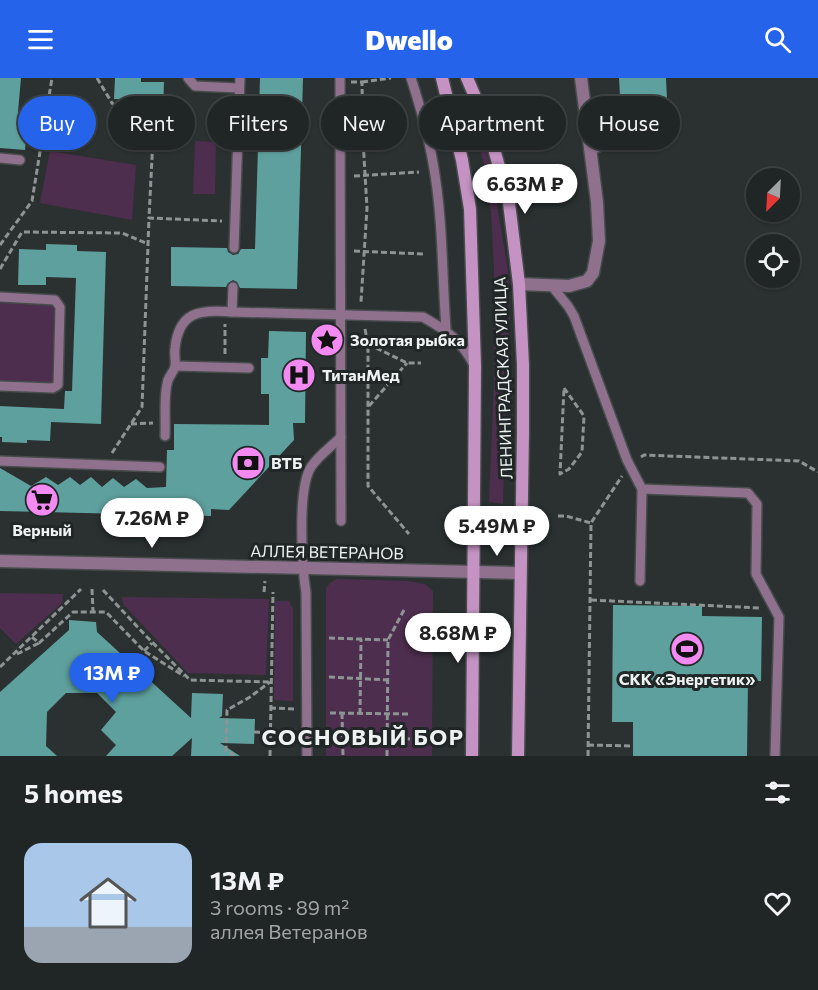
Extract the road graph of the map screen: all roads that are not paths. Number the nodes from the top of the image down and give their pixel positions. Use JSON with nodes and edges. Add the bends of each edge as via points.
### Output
{"nodes":[{"id":1,"x":188,"y":78,"type":"edge"},
{"id":2,"x":340,"y":78,"type":"edge"},
{"id":3,"x":411,"y":78,"type":"edge"},
{"id":4,"x":442,"y":78,"type":"edge"},
{"id":5,"x":467,"y":78,"type":"edge"},
{"id":6,"x":581,"y":78,"type":"edge"},
{"id":7,"x":239,"y":83,"type":"edge"},
{"id":8,"x":446,"y":96,"type":"edge"},
{"id":9,"x":475,"y":96,"type":"edge"},
{"id":10,"x":460,"y":150,"type":"edge"},
{"id":11,"x":494,"y":150,"type":"edge"},
{"id":12,"x":590,"y":151,"type":"joint"},
{"id":13,"x":0,"y":158,"type":"edge"},
{"id":14,"x":20,"y":159,"type":"dead end"},
{"id":15,"x":234,"y":248,"type":"dead end"},
{"id":16,"x":519,"y":284,"type":"junction"},
{"id":17,"x":551,"y":285,"type":"junction"},
{"id":18,"x":232,"y":287,"type":"dead end"},
{"id":19,"x":0,"y":297,"type":"edge"},
{"id":20,"x":341,"y":314,"type":"junction"},
{"id":21,"x":229,"y":315,"type":"junction"},
{"id":22,"x":446,"y":329,"type":"junction"},
{"id":23,"x":175,"y":366,"type":"junction"},
{"id":24,"x":475,"y":366,"type":"junction"},
{"id":25,"x":249,"y":368,"type":"dead end"},
{"id":26,"x":0,"y":386,"type":"edge"},
{"id":27,"x":165,"y":436,"type":"dead end"},
{"id":28,"x":341,"y":437,"type":"junction"},
{"id":29,"x":0,"y":461,"type":"edge"},
{"id":30,"x":160,"y":467,"type":"dead end"},
{"id":31,"x":642,"y":489,"type":"junction"},
{"id":32,"x":341,"y":521,"type":"dead end"},
{"id":33,"x":0,"y":561,"type":"edge"},
{"id":34,"x":303,"y":568,"type":"junction"},
{"id":35,"x":474,"y":572,"type":"junction"},
{"id":36,"x":520,"y":573,"type":"junction"},
{"id":37,"x":639,"y":581,"type":"dead end"},
{"id":38,"x":307,"y":756,"type":"edge"},
{"id":39,"x":472,"y":756,"type":"edge"},
{"id":40,"x":518,"y":756,"type":"edge"},
{"id":41,"x":775,"y":756,"type":"edge"}],
"edges":[{"from":1,"to":7,"type":"lane","via":[[195,86]]},
{"from":2,"to":20,"type":"lane"},
{"from":3,"to":22,"type":"lane","via":[[434,165]]},
{"from":4,"to":8,"type":"main road","name":"ЛЕНИНГРАДСКАЯ УЛИЦА"},
{"from":5,"to":9,"type":"main road","name":"ЛЕНИНГРАДСКАЯ УЛИЦА"},
{"from":6,"to":12,"type":"street"},
{"from":7,"to":15,"type":"lane"},
{"from":10,"to":24,"type":"main road","name":"ЛЕНИНГРАДСКАЯ УЛИЦА","via":[[470,209]]},
{"from":11,"to":16,"type":"main road","name":"ЛЕНИНГРАДСКАЯ УЛИЦА","via":[[509,203]]},
{"from":12,"to":17,"type":"street","via":[[599,241],[595,266],[587,281]]},
{"from":13,"to":14,"type":"lane"},
{"from":16,"to":17,"type":"street"},
{"from":16,"to":36,"type":"main road","name":"ЛЕНИНГРАДСКАЯ УЛИЦА","via":[[523,420]]},
{"from":17,"to":31,"type":"lane","via":[[574,316]]},
{"from":18,"to":21,"type":"lane"},
{"from":19,"to":26,"type":"lane","via":[[55,300],[60,307],[57,385]]},
{"from":20,"to":21,"type":"lane"},
{"from":20,"to":22,"type":"lane","via":[[423,317]]},
{"from":20,"to":28,"type":"lane"},
{"from":21,"to":23,"type":"lane","via":[[213,310],[192,314],[182,323],[176,334]]},
{"from":22,"to":24,"type":"lane"},
{"from":23,"to":25,"type":"lane"},
{"from":23,"to":27,"type":"lane","via":[[168,379]]},
{"from":24,"to":35,"type":"main road","name":"ЛЕНИНГРАДСКАЯ УЛИЦА"},
{"from":28,"to":32,"type":"lane"},
{"from":28,"to":34,"type":"lane","via":[[311,467],[306,482]]},
{"from":29,"to":30,"type":"lane"},
{"from":31,"to":37,"type":"lane"},
{"from":31,"to":41,"type":"lane","via":[[748,493],[757,504],[756,574],[780,617]]},
{"from":33,"to":34,"type":"street","name":"АЛЛЕЯ ВЕТЕРАНОВ"},
{"from":34,"to":35,"type":"street","name":"АЛЛЕЯ ВЕТЕРАНОВ"},
{"from":34,"to":38,"type":"lane"},
{"from":35,"to":36,"type":"street","name":"АЛЛЕЯ ВЕТЕРАНОВ"},
{"from":35,"to":39,"type":"main road","name":"ЛЕНИНГРАДСКАЯ УЛИЦА"},
{"from":36,"to":40,"type":"main road","name":"ЛЕНИНГРАДСКАЯ УЛИЦА"}]}
